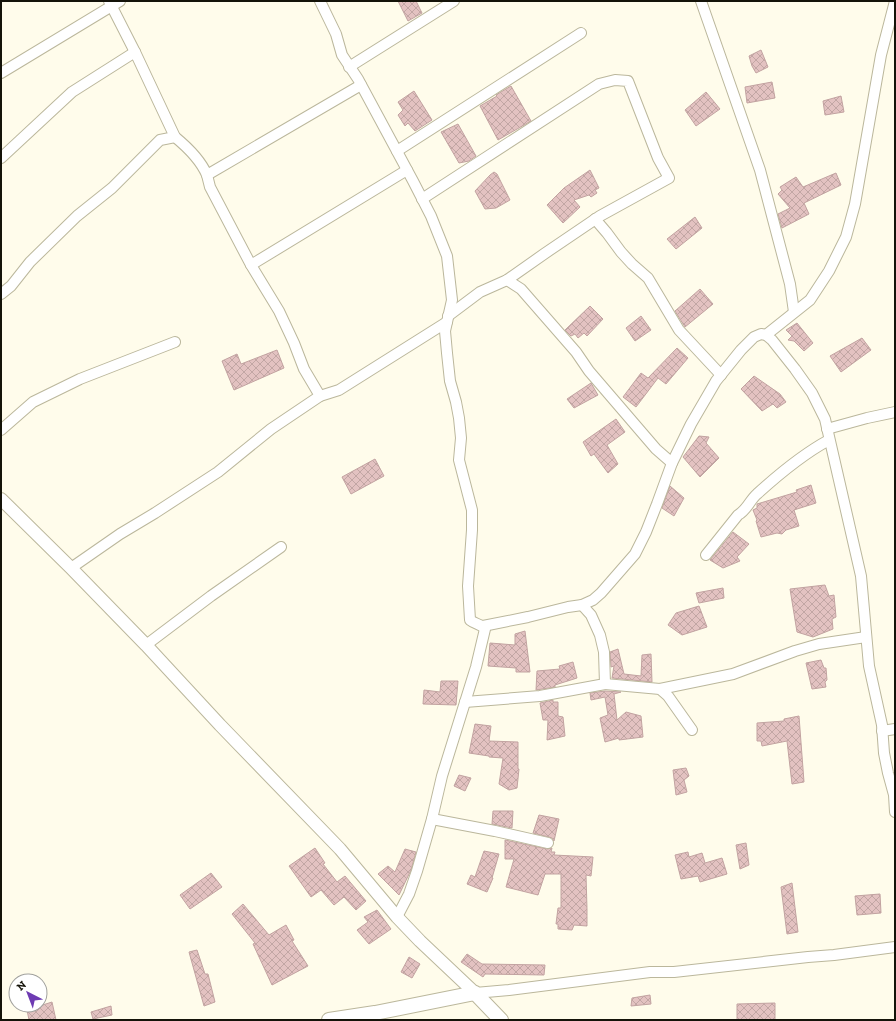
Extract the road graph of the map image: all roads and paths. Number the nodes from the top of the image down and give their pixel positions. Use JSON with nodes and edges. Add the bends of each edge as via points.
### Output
{"nodes":[{"id":1,"x":320,"y":1,"type":"edge"},
{"id":2,"x":454,"y":1,"type":"edge"},
{"id":3,"x":701,"y":1,"type":"edge"},
{"id":4,"x":895,"y":1,"type":"edge"},
{"id":5,"x":113,"y":3,"type":"edge"},
{"id":6,"x":581,"y":33,"type":"dead end"},
{"id":7,"x":135,"y":52,"type":"junction"},
{"id":8,"x":349,"y":67,"type":"junction"},
{"id":9,"x":1,"y":73,"type":"edge"},
{"id":10,"x":361,"y":85,"type":"junction"},
{"id":11,"x":174,"y":137,"type":"junction"},
{"id":12,"x":397,"y":151,"type":"junction"},
{"id":13,"x":1,"y":158,"type":"edge"},
{"id":14,"x":407,"y":170,"type":"junction"},
{"id":15,"x":206,"y":175,"type":"junction"},
{"id":16,"x":422,"y":199,"type":"junction"},
{"id":17,"x":595,"y":219,"type":"junction"},
{"id":18,"x":251,"y":265,"type":"junction"},
{"id":19,"x":507,"y":280,"type":"junction"},
{"id":20,"x":1,"y":294,"type":"edge"},
{"id":21,"x":794,"y":312,"type":"junction"},
{"id":22,"x":448,"y":319,"type":"junction"},
{"id":23,"x":766,"y":335,"type":"junction"},
{"id":24,"x":175,"y":342,"type":"dead end"},
{"id":25,"x":721,"y":375,"type":"junction"},
{"id":26,"x":320,"y":396,"type":"junction"},
{"id":27,"x":895,"y":412,"type":"edge"},
{"id":28,"x":827,"y":429,"type":"junction"},
{"id":29,"x":1,"y":430,"type":"edge"},
{"id":30,"x":829,"y":440,"type":"junction"},
{"id":31,"x":672,"y":463,"type":"junction"},
{"id":32,"x":1,"y":499,"type":"edge"},
{"id":33,"x":281,"y":547,"type":"dead end"},
{"id":34,"x":706,"y":555,"type":"dead end"},
{"id":35,"x":71,"y":568,"type":"junction"},
{"id":36,"x":582,"y":605,"type":"junction"},
{"id":37,"x":483,"y":626,"type":"junction"},
{"id":38,"x":866,"y":637,"type":"junction"},
{"id":39,"x":146,"y":645,"type":"junction"},
{"id":40,"x":605,"y":684,"type":"junction"},
{"id":41,"x":660,"y":689,"type":"junction"},
{"id":42,"x":465,"y":702,"type":"junction"},
{"id":43,"x":895,"y":729,"type":"edge"},
{"id":44,"x":692,"y":730,"type":"dead end"},
{"id":45,"x":882,"y":731,"type":"junction"},
{"id":46,"x":895,"y":812,"type":"edge"},
{"id":47,"x":432,"y":819,"type":"junction"},
{"id":48,"x":548,"y":843,"type":"dead end"},
{"id":49,"x":397,"y":917,"type":"junction"},
{"id":50,"x":895,"y":947,"type":"edge"},
{"id":51,"x":475,"y":993,"type":"junction"},
{"id":52,"x":329,"y":1020,"type":"edge"},
{"id":53,"x":501,"y":1020,"type":"edge"}],
"edges":[{"from":1,"to":8,"type":"street"},
{"from":2,"to":8,"type":"street"},
{"from":3,"to":21,"type":"street","via":[[760,170],[790,284]]},
{"from":4,"to":21,"type":"street","via":[[880,55],[855,204],[846,237],[829,271],[810,300]]},
{"from":5,"to":7,"type":"street"},
{"from":5,"to":9,"type":"street"},
{"from":6,"to":12,"type":"street"},
{"from":7,"to":11,"type":"street"},
{"from":7,"to":13,"type":"street","via":[[72,92]]},
{"from":8,"to":10,"type":"street"},
{"from":10,"to":12,"type":"street"},
{"from":10,"to":15,"type":"street"},
{"from":11,"to":15,"type":"street","via":[[198,161]]},
{"from":11,"to":20,"type":"street","via":[[160,140],[112,188],[77,216]]},
{"from":12,"to":14,"type":"street"},
{"from":14,"to":16,"type":"street"},
{"from":14,"to":18,"type":"street"},
{"from":15,"to":18,"type":"street"},
{"from":16,"to":17,"type":"street","via":[[600,84],[615,80],[628,81],[658,158],[669,178]]},
{"from":16,"to":22,"type":"street","via":[[447,256],[452,300]]},
{"from":17,"to":19,"type":"street"},
{"from":17,"to":25,"type":"street","via":[[632,264],[648,278],[679,330]]},
{"from":18,"to":26,"type":"street","via":[[279,311],[304,369]]},
{"from":19,"to":22,"type":"street","via":[[480,292]]},
{"from":19,"to":31,"type":"street","via":[[526,293],[589,371],[656,449]]},
{"from":21,"to":23,"type":"street"},
{"from":22,"to":26,"type":"street","via":[[339,390]]},
{"from":22,"to":37,"type":"street","via":[[445,331],[450,381],[461,438],[459,460],[472,510],[468,586],[470,620]]},
{"from":23,"to":25,"type":"street","via":[[754,337]]},
{"from":23,"to":28,"type":"street","via":[[812,393]]},
{"from":24,"to":29,"type":"street","via":[[80,379],[33,402]]},
{"from":25,"to":31,"type":"street","via":[[691,424]]},
{"from":26,"to":35,"type":"street","via":[[271,429],[218,472]]},
{"from":27,"to":28,"type":"street"},
{"from":28,"to":30,"type":"street"},
{"from":30,"to":34,"type":"street","via":[[790,466],[755,495]]},
{"from":30,"to":38,"type":"street","via":[[861,576]]},
{"from":31,"to":36,"type":"street","via":[[658,504],[635,554],[601,593]]},
{"from":32,"to":35,"type":"street"},
{"from":33,"to":39,"type":"street"},
{"from":35,"to":39,"type":"street"},
{"from":36,"to":37,"type":"street"},
{"from":36,"to":40,"type":"street","via":[[591,615],[600,635],[604,652]]},
{"from":37,"to":42,"type":"street","via":[[485,629],[482,646]]},
{"from":38,"to":41,"type":"street","via":[[819,644],[733,674]]},
{"from":38,"to":45,"type":"street"},
{"from":39,"to":49,"type":"street","via":[[340,849]]},
{"from":40,"to":41,"type":"street"},
{"from":40,"to":42,"type":"street","via":[[540,696]]},
{"from":41,"to":44,"type":"street"},
{"from":42,"to":47,"type":"street","via":[[442,776]]},
{"from":43,"to":45,"type":"street"},
{"from":45,"to":46,"type":"street"},
{"from":47,"to":48,"type":"street"},
{"from":47,"to":49,"type":"street","via":[[409,894]]},
{"from":49,"to":51,"type":"street"},
{"from":50,"to":51,"type":"street"},
{"from":51,"to":52,"type":"main road","via":[[375,1014]]},
{"from":51,"to":53,"type":"main road"}]}
